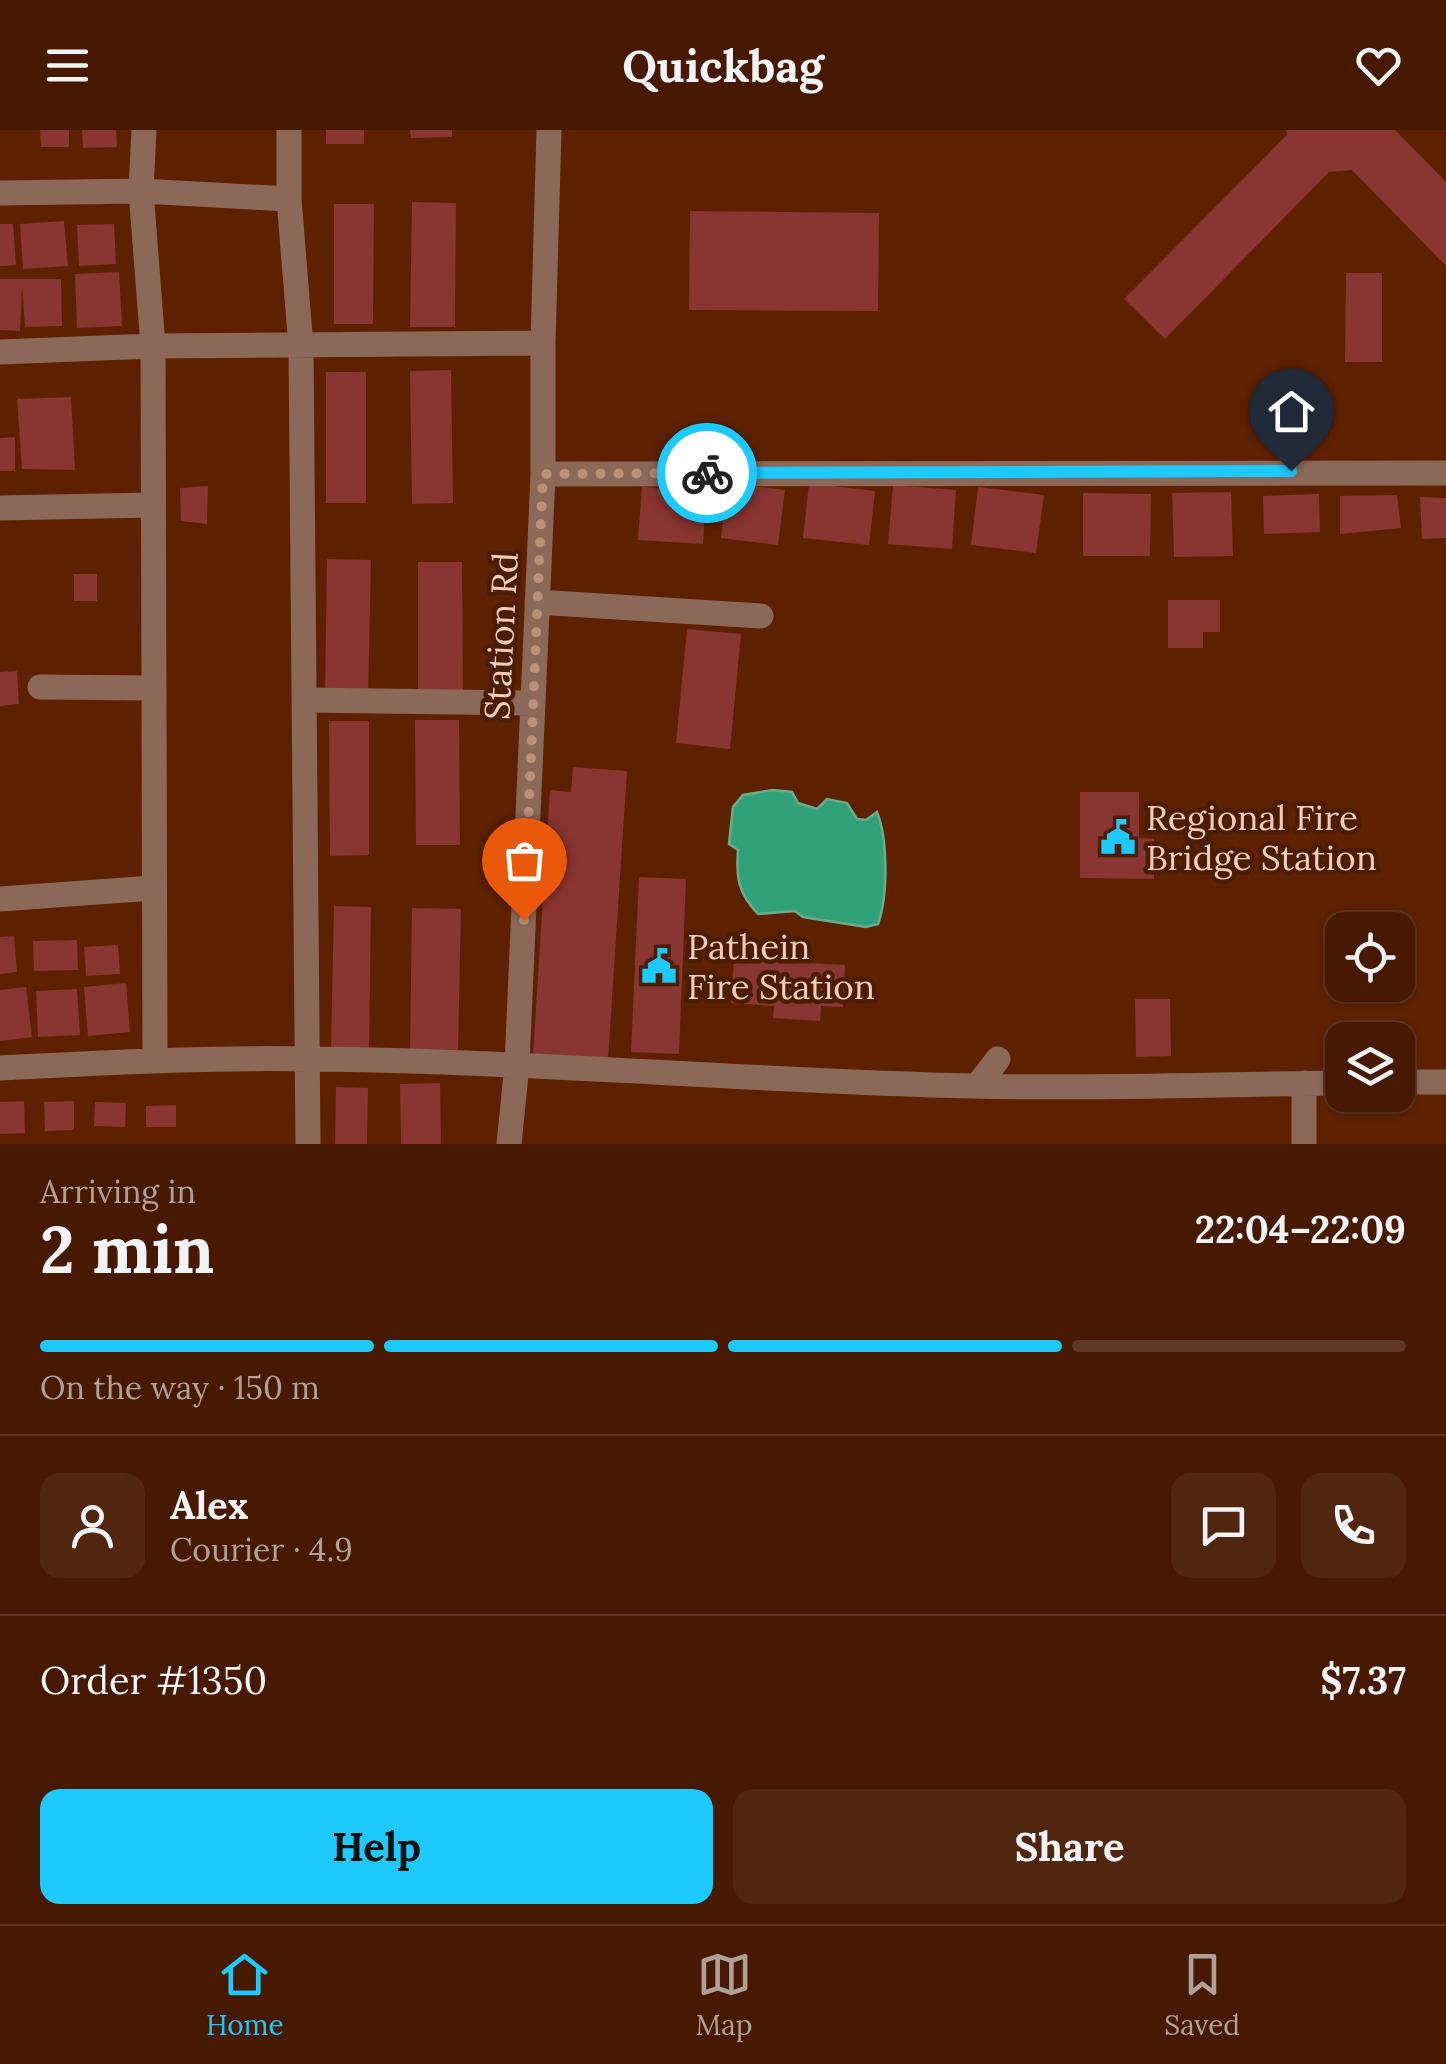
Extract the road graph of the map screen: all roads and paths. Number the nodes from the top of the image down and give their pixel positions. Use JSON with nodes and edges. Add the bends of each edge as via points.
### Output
{"nodes":[{"id":1,"x":144,"y":130,"type":"edge"},
{"id":2,"x":289,"y":130,"type":"edge"},
{"id":3,"x":549,"y":130,"type":"edge"},
{"id":4,"x":141,"y":191,"type":"junction"},
{"id":5,"x":0,"y":193,"type":"edge"},
{"id":6,"x":289,"y":199,"type":"junction"},
{"id":7,"x":542,"y":343,"type":"junction"},
{"id":8,"x":152,"y":346,"type":"junction"},
{"id":9,"x":301,"y":347,"type":"junction"},
{"id":10,"x":0,"y":352,"type":"edge"},
{"id":11,"x":1446,"y":472,"type":"edge"},
{"id":12,"x":543,"y":474,"type":"junction"},
{"id":13,"x":153,"y":505,"type":"junction"},
{"id":14,"x":0,"y":508,"type":"edge"},
{"id":15,"x":538,"y":602,"type":"junction"},
{"id":16,"x":762,"y":616,"type":"dead end"},
{"id":17,"x":40,"y":687,"type":"dead end"},
{"id":18,"x":152,"y":688,"type":"junction"},
{"id":19,"x":304,"y":700,"type":"junction"},
{"id":20,"x":533,"y":703,"type":"junction"},
{"id":21,"x":153,"y":888,"type":"junction"},
{"id":22,"x":0,"y":900,"type":"edge"},
{"id":23,"x":308,"y":1058,"type":"junction"},
{"id":24,"x":998,"y":1059,"type":"dead end"},
{"id":25,"x":155,"y":1060,"type":"junction"},
{"id":26,"x":517,"y":1064,"type":"junction"},
{"id":27,"x":0,"y":1068,"type":"edge"},
{"id":28,"x":1415,"y":1082,"type":"edge"},
{"id":29,"x":1446,"y":1082,"type":"edge"},
{"id":30,"x":1304,"y":1083,"type":"junction"},
{"id":31,"x":1325,"y":1083,"type":"edge"},
{"id":32,"x":977,"y":1086,"type":"junction"},
{"id":33,"x":308,"y":1144,"type":"edge"},
{"id":34,"x":509,"y":1144,"type":"edge"},
{"id":35,"x":1304,"y":1144,"type":"edge"}],
"edges":[{"from":1,"to":4,"type":"street"},
{"from":2,"to":6,"type":"street"},
{"from":3,"to":7,"type":"street","name":"Station Rd"},
{"from":4,"to":5,"type":"street"},
{"from":4,"to":6,"type":"street"},
{"from":4,"to":8,"type":"street"},
{"from":6,"to":9,"type":"street"},
{"from":7,"to":9,"type":"street"},
{"from":7,"to":12,"type":"street","name":"Station Rd"},
{"from":8,"to":9,"type":"street"},
{"from":8,"to":10,"type":"street"},
{"from":8,"to":13,"type":"street"},
{"from":9,"to":19,"type":"street"},
{"from":11,"to":12,"type":"street"},
{"from":12,"to":15,"type":"street","name":"Station Rd"},
{"from":13,"to":14,"type":"street"},
{"from":13,"to":18,"type":"street"},
{"from":15,"to":16,"type":"street"},
{"from":15,"to":20,"type":"street","name":"Station Rd"},
{"from":17,"to":18,"type":"street"},
{"from":18,"to":21,"type":"street"},
{"from":19,"to":20,"type":"street"},
{"from":19,"to":23,"type":"street"},
{"from":20,"to":26,"type":"street","name":"Station Rd"},
{"from":21,"to":22,"type":"street"},
{"from":21,"to":25,"type":"street"},
{"from":23,"to":25,"type":"street"},
{"from":23,"to":26,"type":"street"},
{"from":23,"to":33,"type":"street"},
{"from":24,"to":32,"type":"street"},
{"from":25,"to":27,"type":"street"},
{"from":26,"to":32,"type":"street"},
{"from":26,"to":34,"type":"street","name":"Station Rd"},
{"from":28,"to":29,"type":"street"},
{"from":30,"to":31,"type":"street"},
{"from":30,"to":32,"type":"street"},
{"from":30,"to":35,"type":"street"}]}
